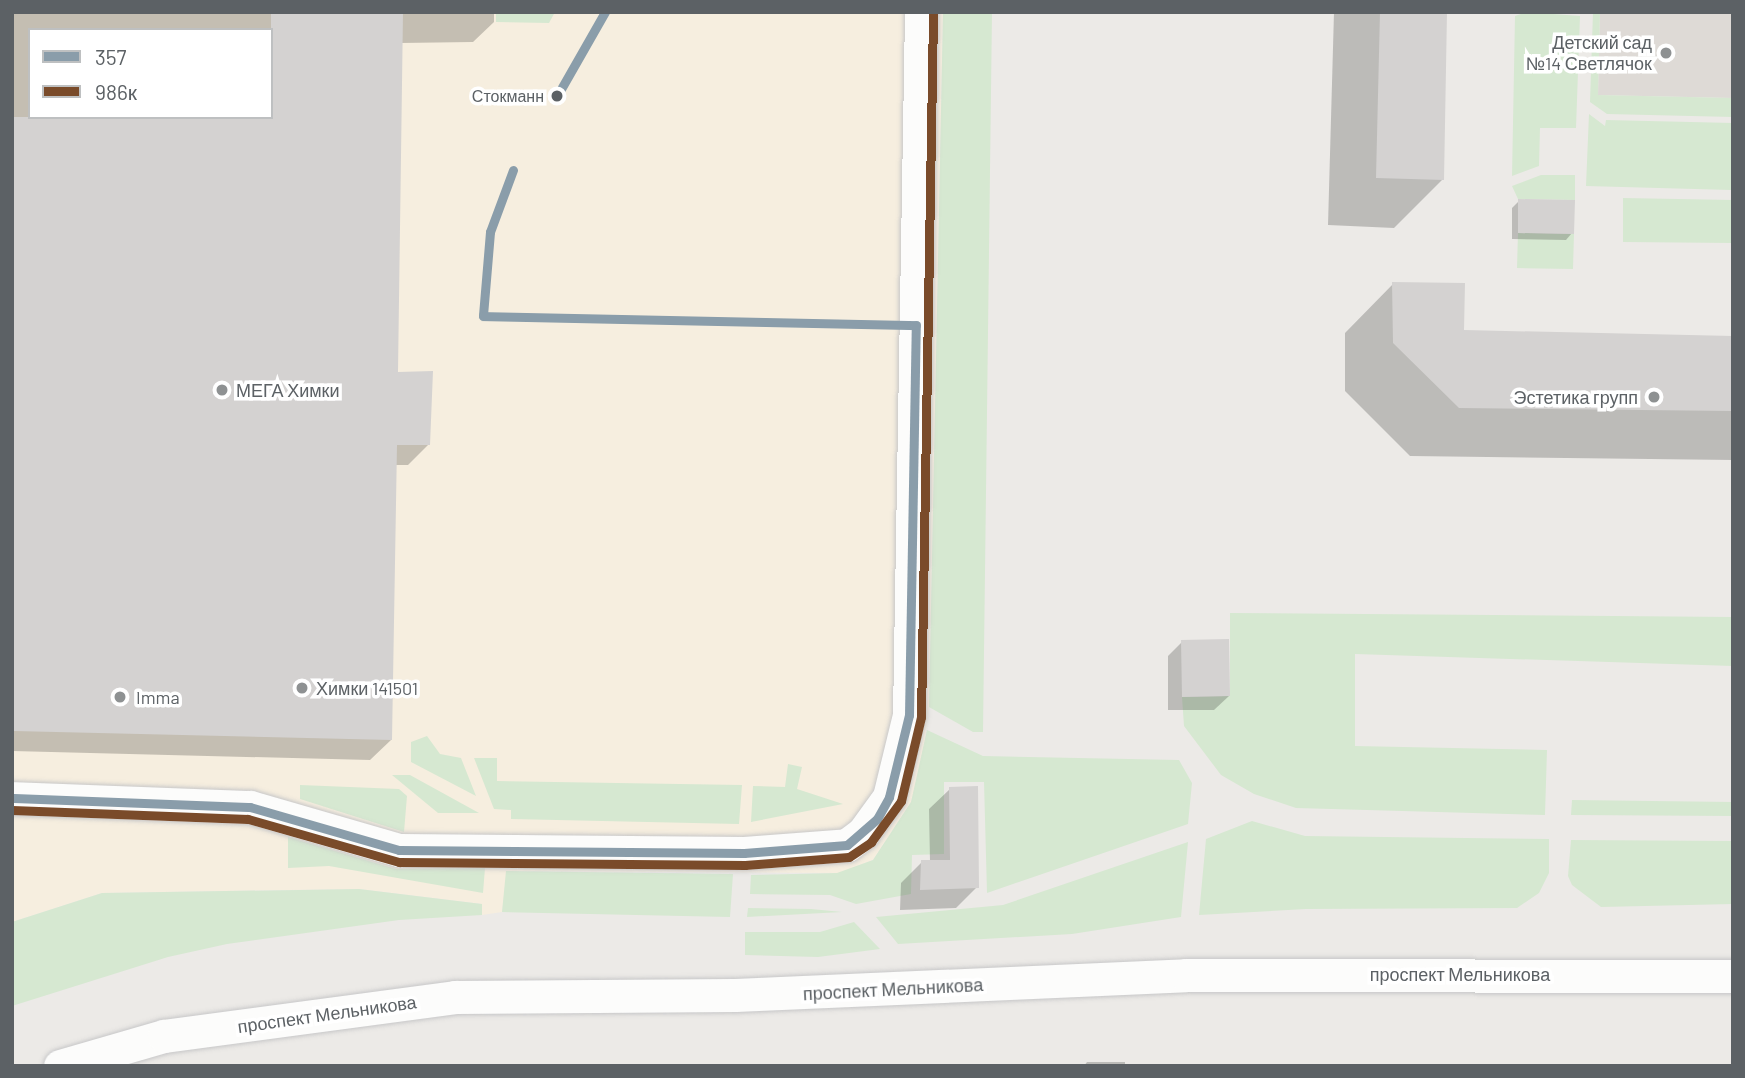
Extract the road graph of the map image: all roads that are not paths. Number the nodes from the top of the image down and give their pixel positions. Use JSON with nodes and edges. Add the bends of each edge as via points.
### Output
{"nodes":[{"id":1,"x":921,"y":12,"type":"edge"},
{"id":2,"x":12,"y":798,"type":"edge"},
{"id":3,"x":1733,"y":976,"type":"edge"},
{"id":4,"x":60,"y":1066,"type":"edge"}],
"edges":[{"from":1,"to":2,"type":"street","via":[[909,715],[888,797],[863,833],[847,845],[744,853],[399,850],[250,807]]},
{"from":3,"to":4,"type":"street","name":"проспект Мельникова","via":[[1186,975],[735,995],[455,997],[164,1036]]}]}
